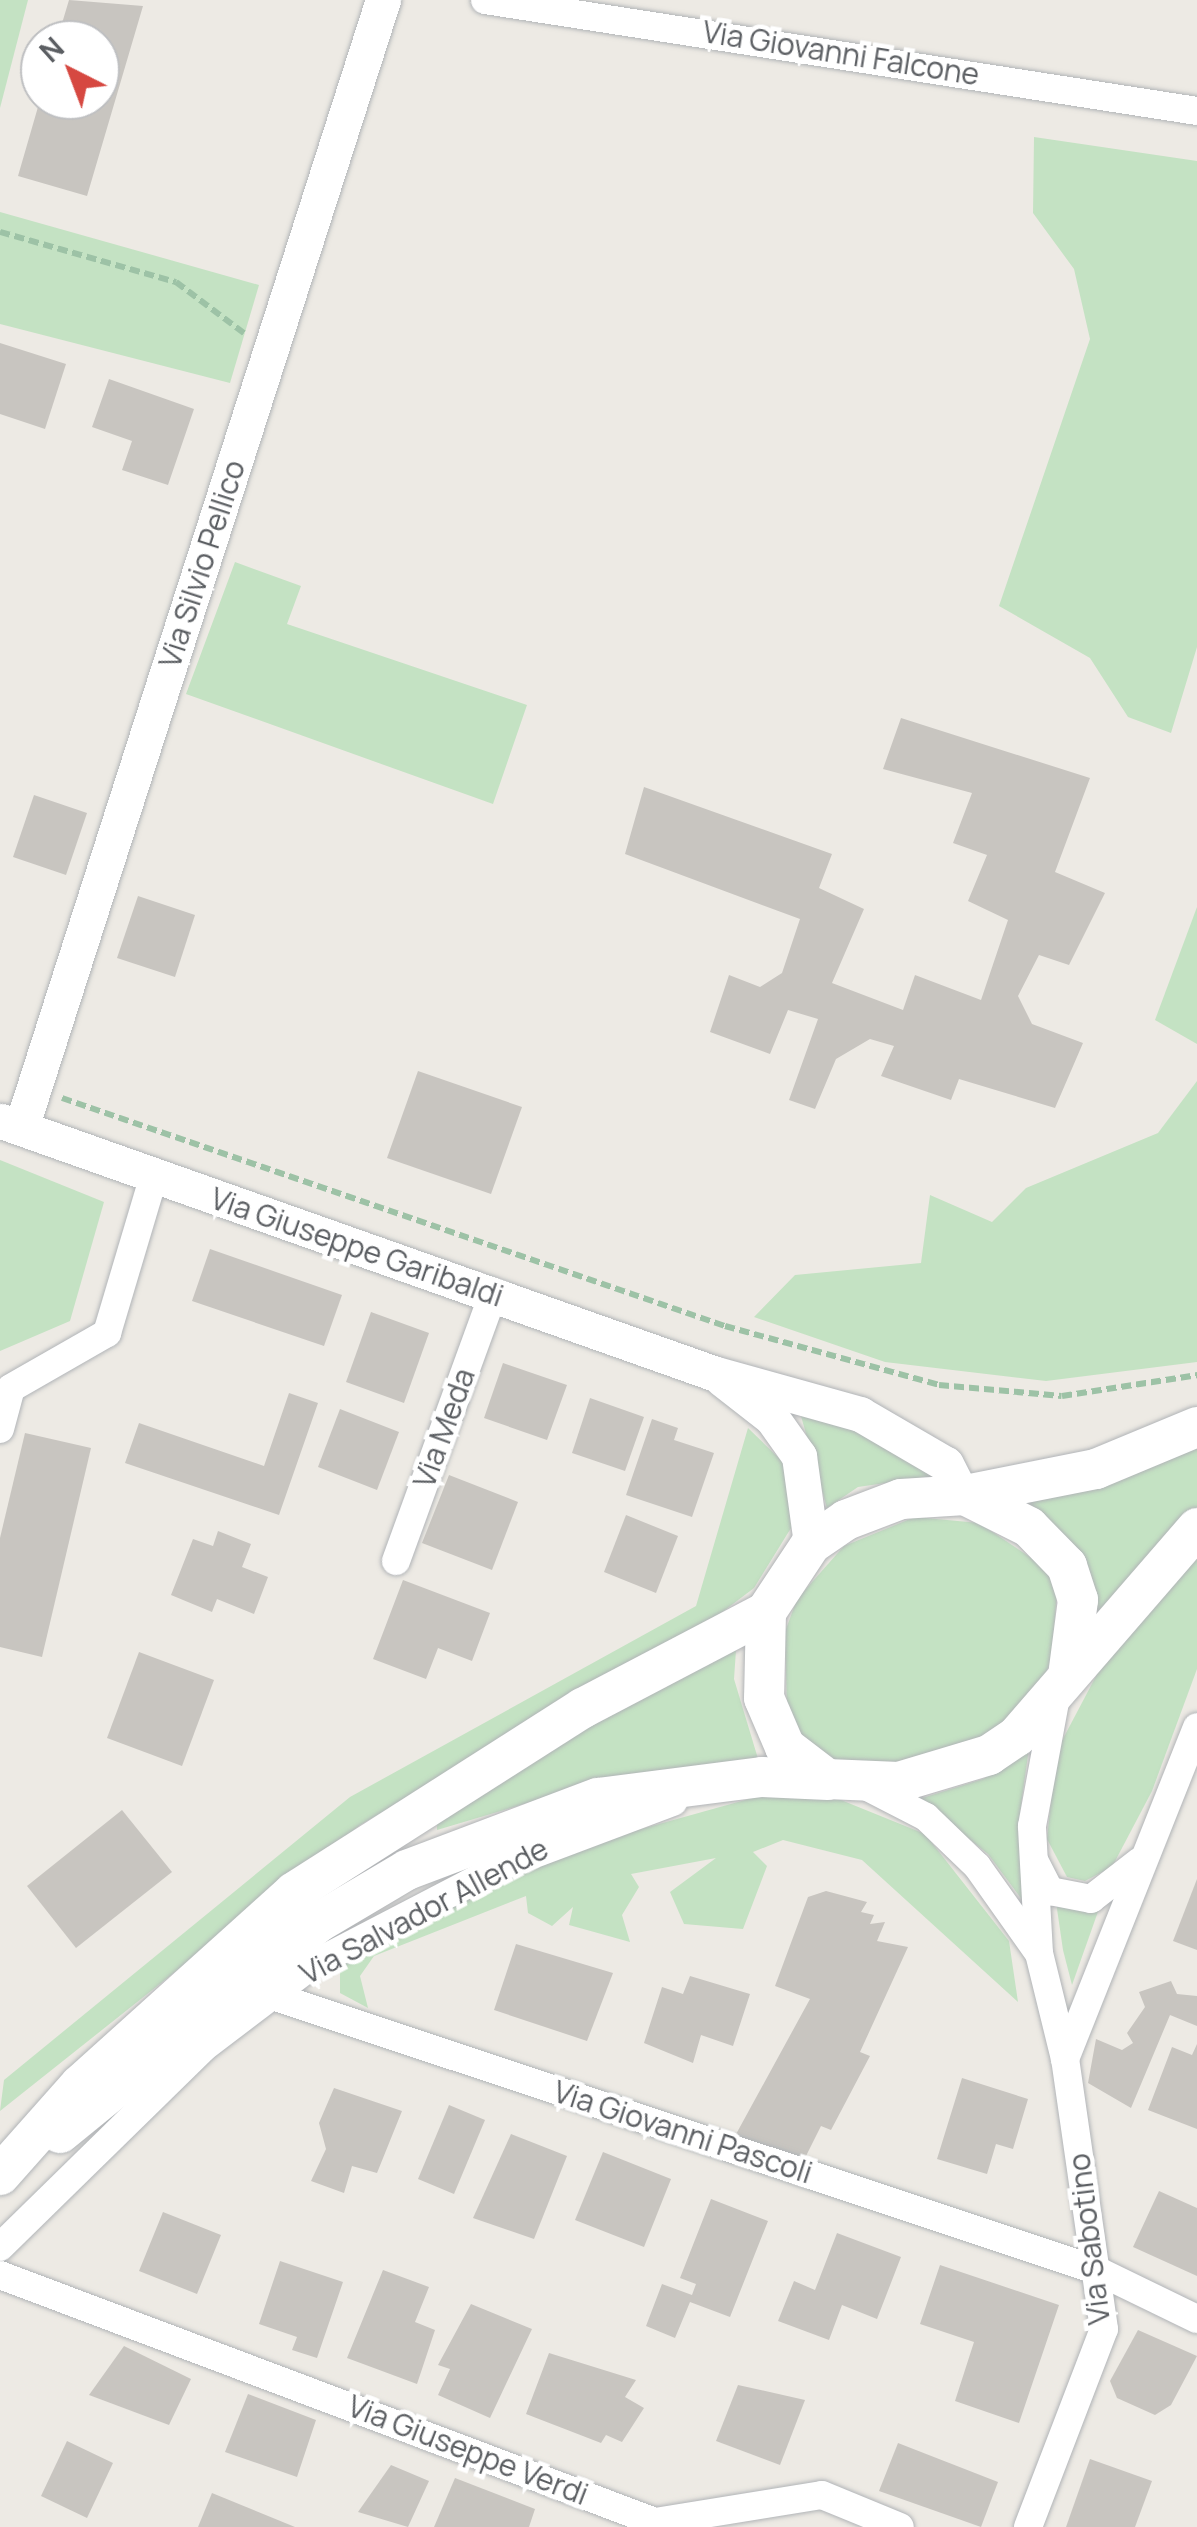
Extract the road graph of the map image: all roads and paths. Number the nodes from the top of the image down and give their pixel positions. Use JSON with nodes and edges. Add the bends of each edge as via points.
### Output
{"nodes":[{"id":1,"x":383,"y":0,"type":"edge"},
{"id":2,"x":485,"y":0,"type":"edge"},
{"id":3,"x":1197,"y":110,"type":"edge"},
{"id":4,"x":0,"y":232,"type":"edge"},
{"id":5,"x":268,"y":361,"type":"junction"},
{"id":6,"x":34,"y":1088,"type":"junction"},
{"id":7,"x":11,"y":1124,"type":"edge"},
{"id":8,"x":154,"y":1175,"type":"junction"},
{"id":9,"x":493,"y":1295,"type":"junction"},
{"id":10,"x":713,"y":1373,"type":"junction"},
{"id":11,"x":1197,"y":1375,"type":"edge"},
{"id":12,"x":1197,"y":1427,"type":"edge"},
{"id":13,"x":0,"y":1429,"type":"edge"},
{"id":14,"x":964,"y":1496,"type":"junction"},
{"id":15,"x":1197,"y":1528,"type":"edge"},
{"id":16,"x":811,"y":1544,"type":"junction"},
{"id":17,"x":396,"y":1561,"type":"dead end"},
{"id":18,"x":766,"y":1612,"type":"junction"},
{"id":19,"x":1061,"y":1689,"type":"junction"},
{"id":20,"x":1197,"y":1727,"type":"edge"},
{"id":21,"x":762,"y":1777,"type":"junction"},
{"id":22,"x":852,"y":1783,"type":"junction"},
{"id":23,"x":1188,"y":1790,"type":"edge"},
{"id":24,"x":1033,"y":1858,"type":"junction"},
{"id":25,"x":1142,"y":1860,"type":"junction"},
{"id":26,"x":1039,"y":1953,"type":"junction"},
{"id":27,"x":270,"y":1995,"type":"junction"},
{"id":28,"x":1066,"y":2059,"type":"junction"},
{"id":29,"x":0,"y":2175,"type":"edge"},
{"id":30,"x":7,"y":2240,"type":"edge"},
{"id":31,"x":1096,"y":2270,"type":"junction"},
{"id":32,"x":0,"y":2275,"type":"edge"},
{"id":33,"x":44,"y":2286,"type":"junction"},
{"id":34,"x":1197,"y":2318,"type":"edge"},
{"id":35,"x":900,"y":2527,"type":"edge"},
{"id":36,"x":1028,"y":2527,"type":"edge"}],
"edges":[{"from":1,"to":5,"type":"street","name":"Via Silvio Pellico"},
{"from":2,"to":3,"type":"street","name":"Via Giovanni Falcone"},
{"from":4,"to":5,"type":"path","via":[[176,282],[214,302]]},
{"from":5,"to":6,"type":"street","name":"Via Silvio Pellico"},
{"from":6,"to":7,"type":"street","name":"Via Silvio Pellico"},
{"from":6,"to":11,"type":"path","via":[[725,1326],[939,1385],[1062,1396]]},
{"from":7,"to":8,"type":"street","name":"Via Giuseppe Garibaldi"},
{"from":8,"to":9,"type":"street","name":"Via Giuseppe Garibaldi"},
{"from":8,"to":13,"type":"street","via":[[106,1333],[11,1388]]},
{"from":9,"to":10,"type":"street","name":"Via Giuseppe Garibaldi"},
{"from":9,"to":17,"type":"street","name":"Via Meda"},
{"from":10,"to":14,"type":"street","name":"Via Giuseppe Garibaldi","via":[[860,1414],[946,1464]]},
{"from":10,"to":16,"type":"street","name":"Via Giuseppe Garibaldi","via":[[772,1418],[799,1456]]},
{"from":12,"to":14,"type":"main road","via":[[1096,1469]]},
{"from":14,"to":16,"type":"main road","via":[[874,1506]]},
{"from":14,"to":19,"type":"main road","via":[[1029,1527],[1067,1566],[1078,1600]]},
{"from":15,"to":19,"type":"main road"},
{"from":16,"to":18,"type":"main road"},
{"from":18,"to":22,"type":"main road","via":[[770,1724],[802,1764]]},
{"from":18,"to":29,"type":"main road","via":[[583,1708],[294,1892],[80,2085]]},
{"from":19,"to":22,"type":"main road","via":[[990,1756]]},
{"from":19,"to":24,"type":"street","via":[[1034,1796]]},
{"from":20,"to":23,"type":"street","name":"Via Sabotino"},
{"from":21,"to":22,"type":"main road"},
{"from":21,"to":27,"type":"street","name":"Via Salvador Allende","via":[[544,1847]]},
{"from":21,"to":29,"type":"main road","via":[[598,1798],[407,1870],[319,1922]]},
{"from":22,"to":26,"type":"street","via":[[926,1817],[977,1866]]},
{"from":23,"to":25,"type":"street","name":"Via Sabotino"},
{"from":24,"to":25,"type":"street","via":[[1050,1890],[1091,1899]]},
{"from":24,"to":26,"type":"street"},
{"from":25,"to":28,"type":"street","name":"Via Sabotino"},
{"from":26,"to":28,"type":"street","name":"Via Sabotino"},
{"from":27,"to":30,"type":"street","name":"Via Salvador Allende"},
{"from":27,"to":31,"type":"street","name":"Via Giovanni Pascoli"},
{"from":28,"to":31,"type":"street","name":"Via Sabotino"},
{"from":30,"to":33,"type":"street"},
{"from":31,"to":34,"type":"street","name":"Via Giovanni Pascoli"},
{"from":31,"to":36,"type":"street","name":"Via Sabotino","via":[[1104,2329]]},
{"from":32,"to":33,"type":"street","name":"Via Giuseppe Verdi"},
{"from":33,"to":35,"type":"street","name":"Via Giuseppe Verdi","via":[[654,2522],[822,2495]]}]}
